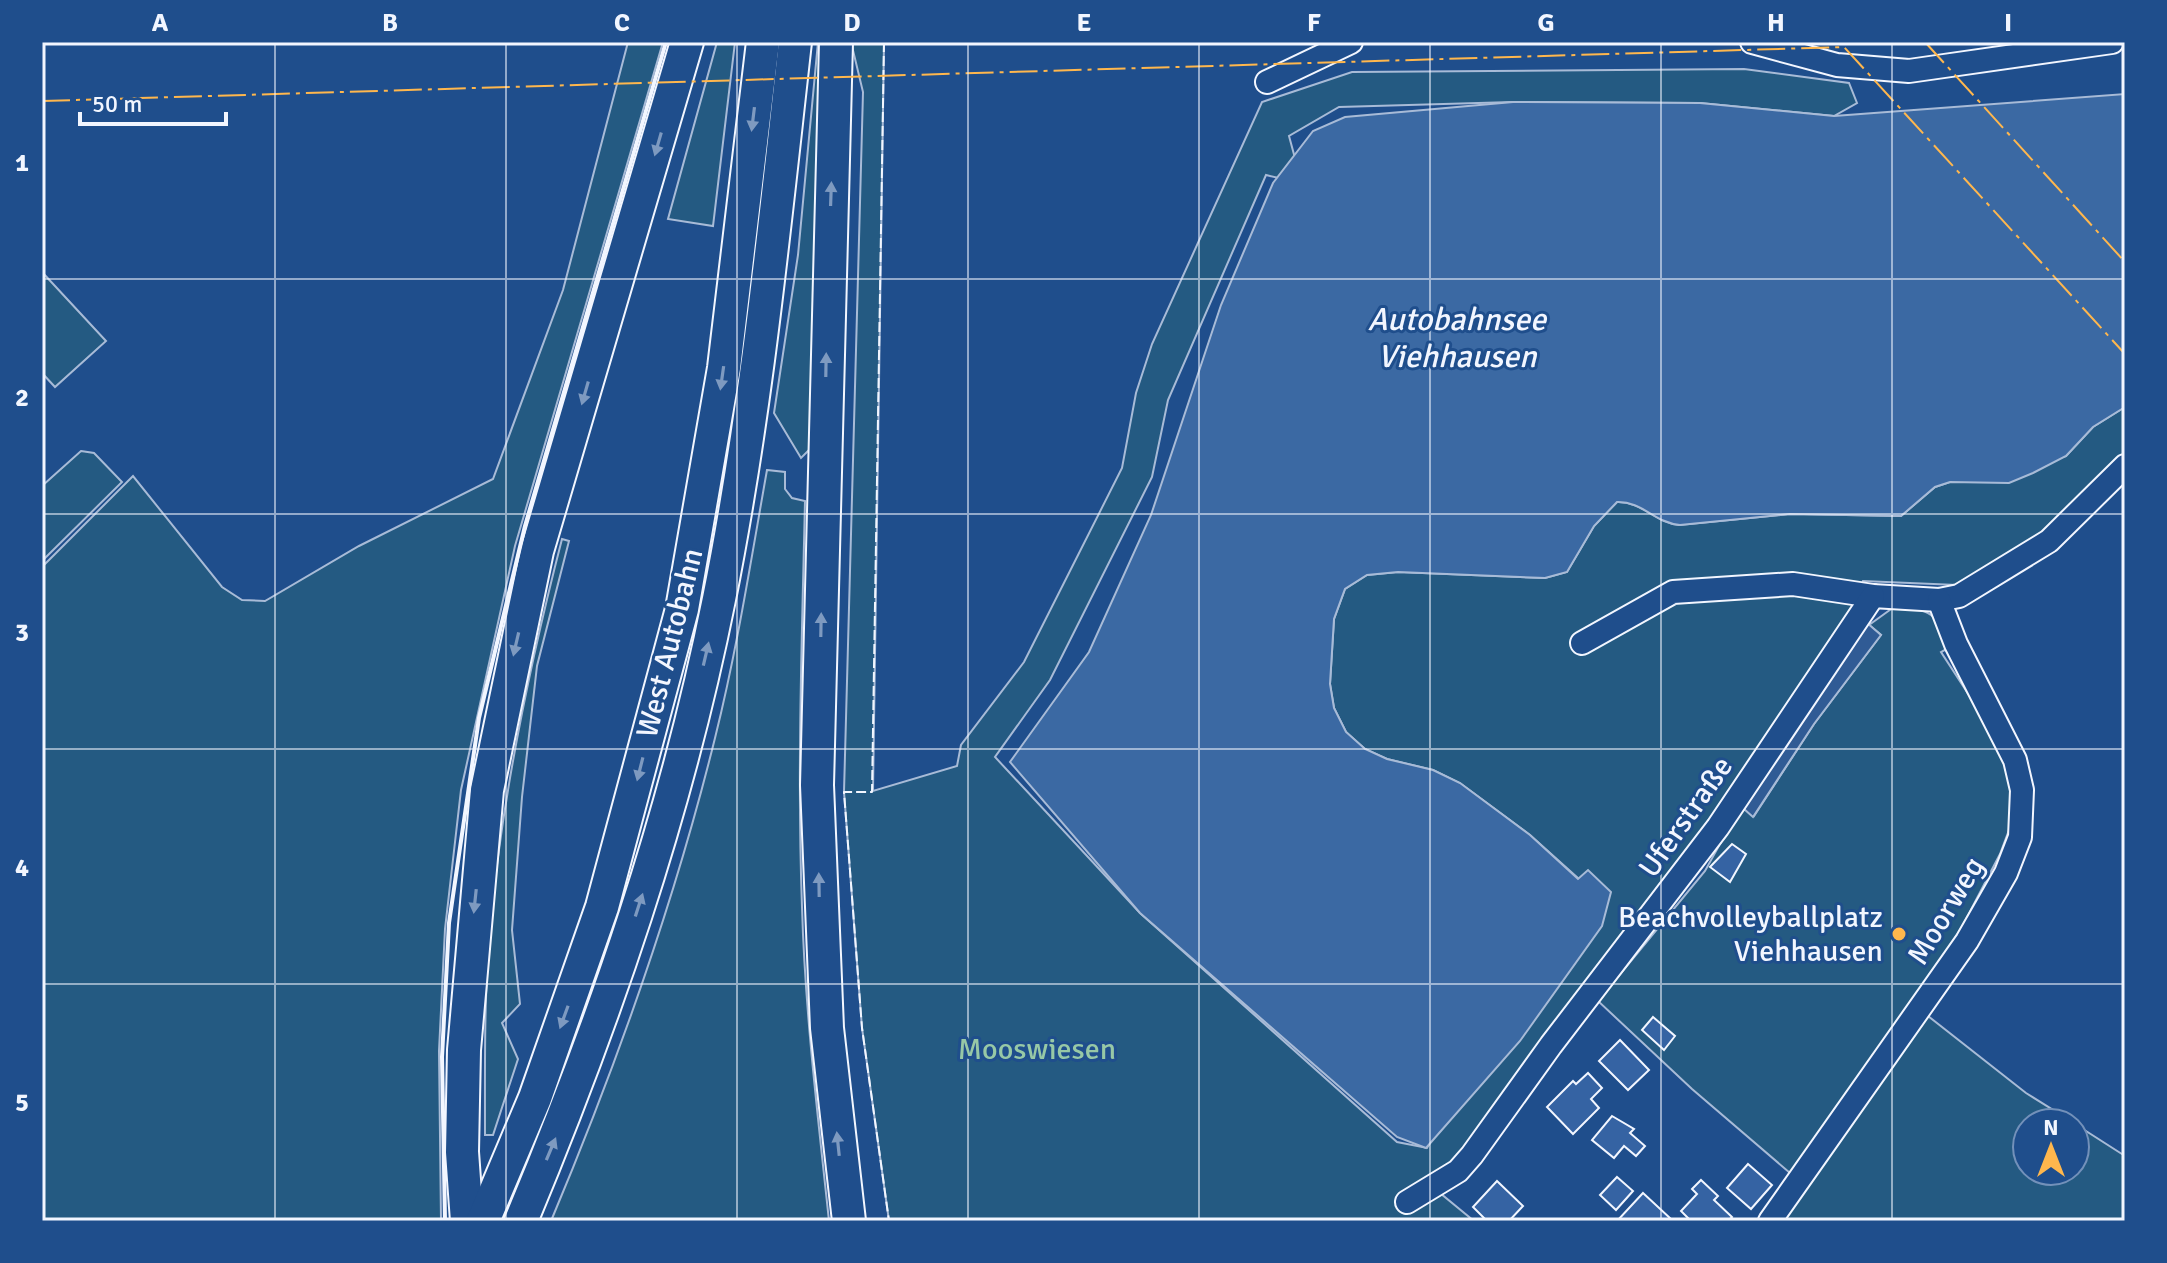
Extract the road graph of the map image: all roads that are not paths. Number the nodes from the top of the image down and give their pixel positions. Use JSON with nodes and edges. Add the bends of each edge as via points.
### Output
{"nodes":[{"id":1,"x":687,"y":42,"type":"edge"},
{"id":2,"x":763,"y":42,"type":"edge"},
{"id":3,"x":795,"y":42,"type":"edge"},
{"id":4,"x":836,"y":42,"type":"edge"},
{"id":5,"x":1351,"y":42,"type":"edge"},
{"id":6,"x":1752,"y":42,"type":"edge"},
{"id":7,"x":2112,"y":42,"type":"edge"},
{"id":8,"x":1267,"y":82,"type":"dead end"},
{"id":9,"x":2125,"y":466,"type":"edge"},
{"id":10,"x":1873,"y":596,"type":"junction"},
{"id":11,"x":1939,"y":600,"type":"junction"},
{"id":12,"x":1582,"y":643,"type":"dead end"},
{"id":13,"x":1407,"y":1202,"type":"dead end"},
{"id":14,"x":467,"y":1221,"type":"edge"},
{"id":15,"x":483,"y":1221,"type":"edge"},
{"id":16,"x":521,"y":1221,"type":"edge"},
{"id":17,"x":849,"y":1221,"type":"edge"},
{"id":18,"x":1770,"y":1221,"type":"edge"}],
"edges":[{"from":1,"to":14,"type":"highway","one_way":true,"via":[[537,551],[487,790],[473,925],[462,1152]]},
{"from":2,"to":15,"type":"highway","name":"West Autobahn","one_way":true,"via":[[724,368],[682,609],[602,907],[535,1098]]},
{"from":16,"to":3,"type":"highway","name":"West Autobahn","one_way":true,"via":[[615,980],[689,731],[747,443]]},
{"from":17,"to":4,"type":"highway","one_way":true,"via":[[827,1028],[817,785]]},
{"from":5,"to":8,"type":"street"},
{"from":6,"to":7,"type":"street","via":[[1837,65],[1909,71]]},
{"from":9,"to":11,"type":"street","via":[[2028,557],[1983,584]]},
{"from":10,"to":11,"type":"street"},
{"from":10,"to":12,"type":"street","via":[[1793,584],[1673,592]]},
{"from":10,"to":13,"type":"street","name":"Uferstraße","via":[[1718,827],[1472,1155],[1458,1171]]},
{"from":11,"to":18,"type":"street","name":"Moorweg","via":[[2015,760],[2022,790],[2020,837],[1967,941]]}]}
